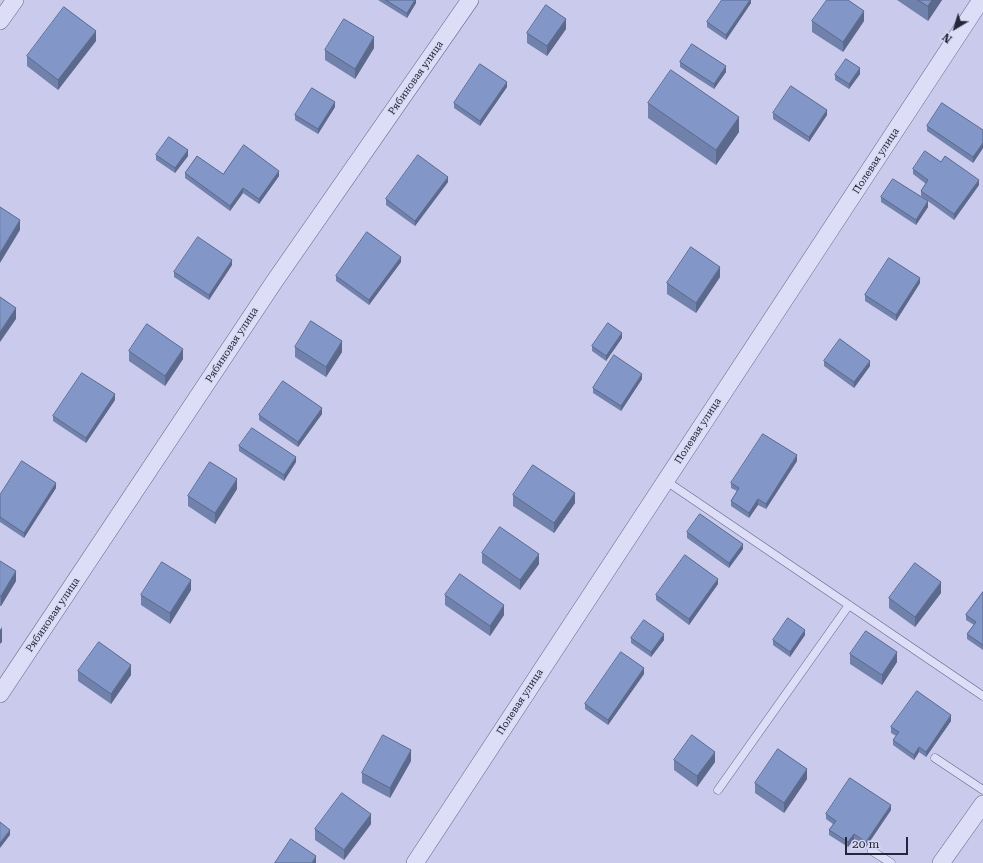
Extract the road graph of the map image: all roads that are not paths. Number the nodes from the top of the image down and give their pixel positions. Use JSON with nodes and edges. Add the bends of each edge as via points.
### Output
{"nodes":[{"id":1,"x":15,"y":0,"type":"edge"},
{"id":2,"x":470,"y":0,"type":"edge"},
{"id":3,"x":981,"y":0,"type":"edge"},
{"id":4,"x":0,"y":21,"type":"edge"},
{"id":5,"x":666,"y":481,"type":"junction"},
{"id":6,"x":849,"y":605,"type":"junction"},
{"id":7,"x":0,"y":694,"type":"edge"},
{"id":8,"x":983,"y":696,"type":"edge"},
{"id":9,"x":935,"y":758,"type":"dead end"},
{"id":10,"x":718,"y":790,"type":"dead end"},
{"id":11,"x":983,"y":790,"type":"edge"},
{"id":12,"x":983,"y":804,"type":"edge"},
{"id":13,"x":872,"y":850,"type":"dead end"},
{"id":14,"x":415,"y":863,"type":"edge"},
{"id":15,"x":891,"y":863,"type":"edge"},
{"id":16,"x":941,"y":863,"type":"edge"}],
"edges":[{"from":1,"to":4,"type":"street"},
{"from":2,"to":7,"type":"street","name":"Рябиновая улица","via":[[274,282]]},
{"from":3,"to":5,"type":"street","name":"Полевая улица"},
{"from":5,"to":6,"type":"lane"},
{"from":5,"to":14,"type":"street","name":"Полевая улица"},
{"from":6,"to":8,"type":"lane"},
{"from":6,"to":10,"type":"lane"},
{"from":9,"to":11,"type":"lane"},
{"from":12,"to":16,"type":"street"},
{"from":13,"to":15,"type":"lane"}]}
